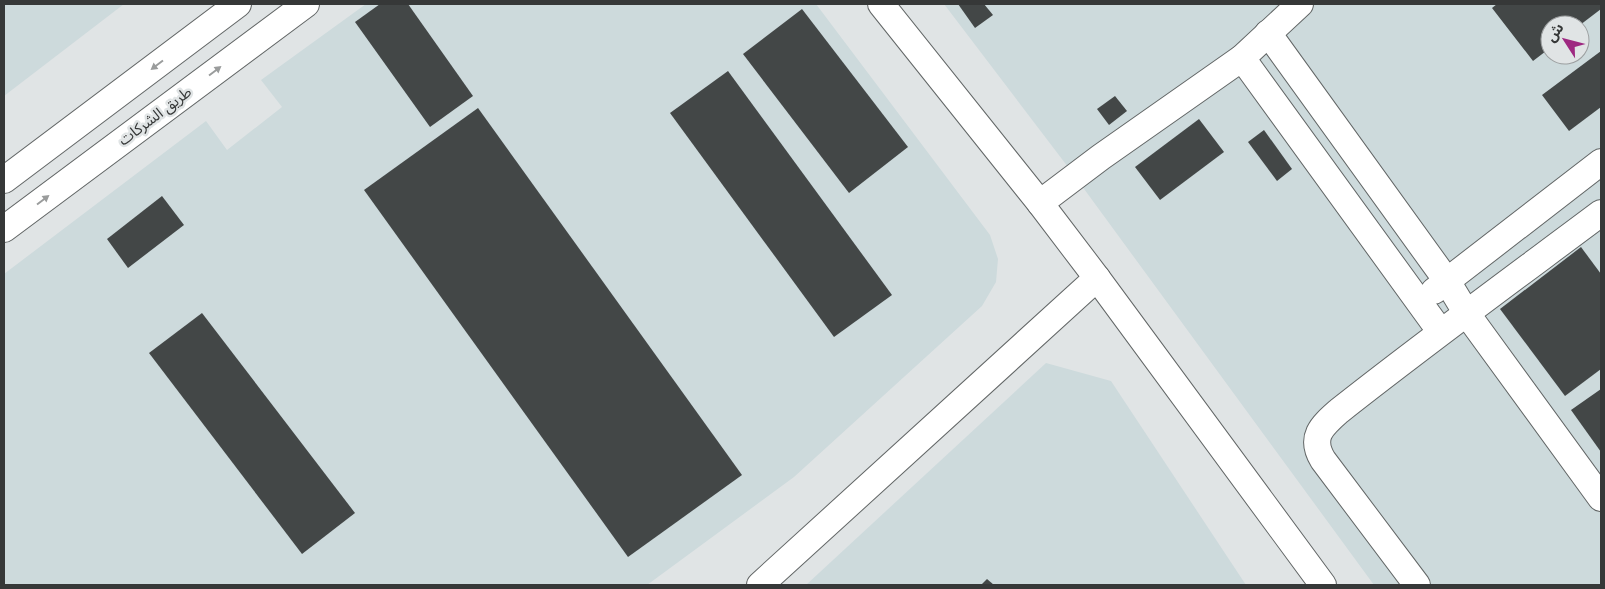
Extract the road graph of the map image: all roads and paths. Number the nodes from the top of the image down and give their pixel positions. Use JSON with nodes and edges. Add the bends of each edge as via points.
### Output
{"nodes":[{"id":1,"x":238,"y":4,"type":"edge"},
{"id":2,"x":306,"y":4,"type":"edge"},
{"id":3,"x":881,"y":4,"type":"edge"},
{"id":4,"x":1300,"y":4,"type":"edge"},
{"id":5,"x":1268,"y":33,"type":"junction"},
{"id":6,"x":1242,"y":58,"type":"junction"},
{"id":7,"x":1601,"y":162,"type":"edge"},
{"id":8,"x":4,"y":180,"type":"edge"},
{"id":9,"x":1040,"y":203,"type":"junction"},
{"id":10,"x":1601,"y":213,"type":"edge"},
{"id":11,"x":4,"y":229,"type":"edge"},
{"id":12,"x":1097,"y":278,"type":"junction"},
{"id":13,"x":1447,"y":281,"type":"junction"},
{"id":14,"x":1419,"y":301,"type":"junction"},
{"id":15,"x":1467,"y":314,"type":"junction"},
{"id":16,"x":1440,"y":331,"type":"junction"},
{"id":17,"x":1601,"y":498,"type":"edge"},
{"id":18,"x":760,"y":585,"type":"edge"},
{"id":19,"x":1323,"y":585,"type":"edge"},
{"id":20,"x":1417,"y":585,"type":"edge"}],
"edges":[{"from":1,"to":8,"type":"street","one_way":true},
{"from":11,"to":2,"type":"street","name":"طريق الشركات","one_way":true},
{"from":3,"to":9,"type":"street"},
{"from":4,"to":5,"type":"street"},
{"from":5,"to":6,"type":"street"},
{"from":5,"to":13,"type":"street"},
{"from":6,"to":9,"type":"street"},
{"from":6,"to":14,"type":"street"},
{"from":7,"to":13,"type":"street"},
{"from":9,"to":12,"type":"street"},
{"from":10,"to":15,"type":"street"},
{"from":12,"to":18,"type":"street"},
{"from":12,"to":19,"type":"street"},
{"from":13,"to":14,"type":"street"},
{"from":13,"to":15,"type":"street"},
{"from":14,"to":16,"type":"street"},
{"from":15,"to":16,"type":"street"},
{"from":15,"to":17,"type":"street"},
{"from":16,"to":20,"type":"street","via":[[1339,411],[1324,425],[1317,438],[1318,453]]}]}
